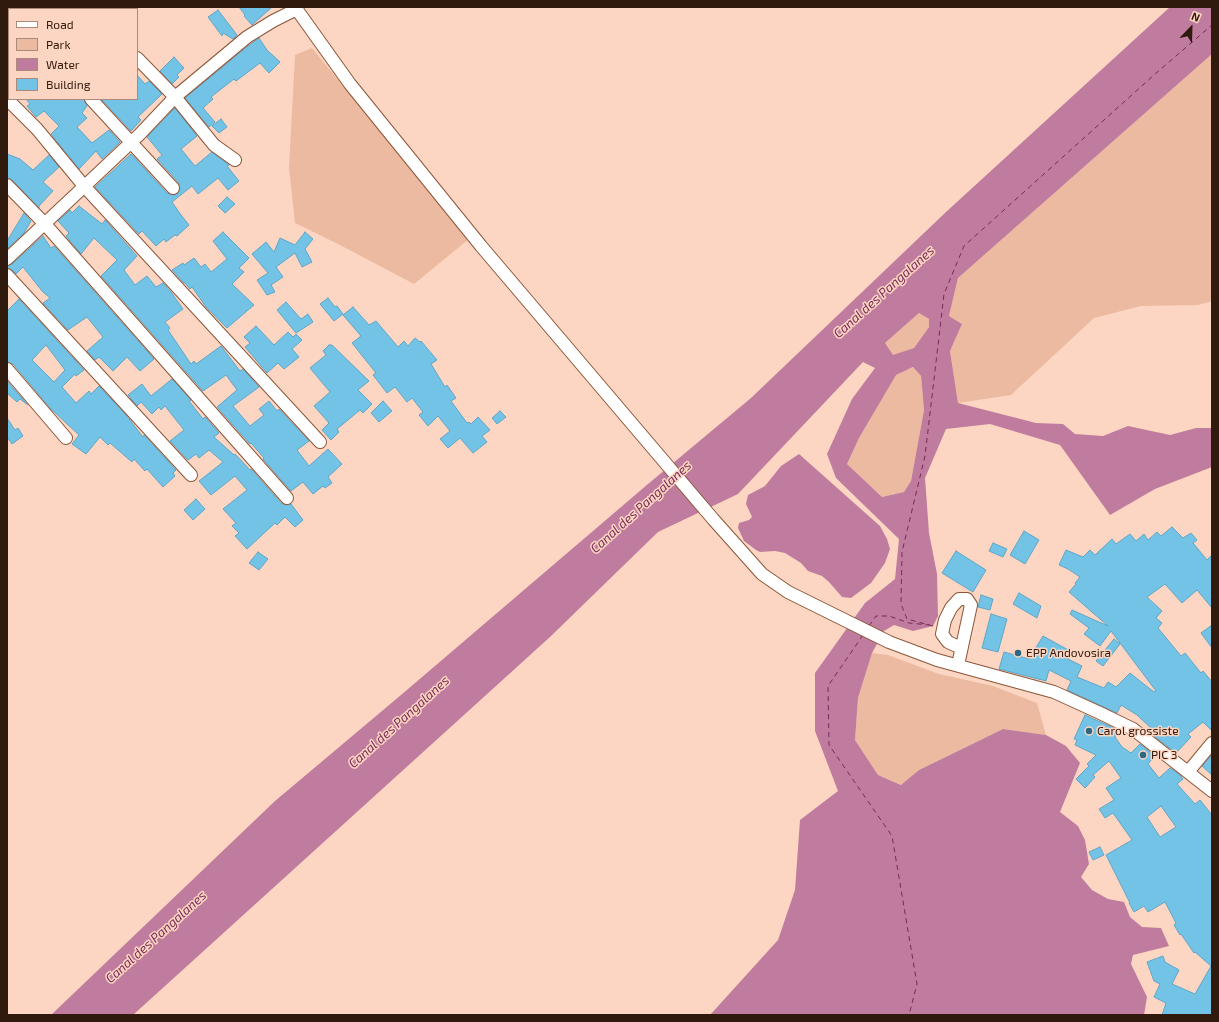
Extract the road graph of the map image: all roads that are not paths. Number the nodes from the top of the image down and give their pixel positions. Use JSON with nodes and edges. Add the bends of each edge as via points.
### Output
{"nodes":[{"id":1,"x":296,"y":8,"type":"edge"},
{"id":2,"x":138,"y":59,"type":"edge"},
{"id":3,"x":175,"y":97,"type":"junction"},
{"id":4,"x":7,"y":99,"type":"edge"},
{"id":5,"x":92,"y":100,"type":"edge"},
{"id":6,"x":131,"y":142,"type":"junction"},
{"id":7,"x":235,"y":160,"type":"dead end"},
{"id":8,"x":7,"y":185,"type":"edge"},
{"id":9,"x":84,"y":186,"type":"junction"},
{"id":10,"x":173,"y":188,"type":"dead end"},
{"id":11,"x":44,"y":223,"type":"junction"},
{"id":12,"x":7,"y":259,"type":"edge"},
{"id":13,"x":7,"y":275,"type":"edge"},
{"id":14,"x":7,"y":369,"type":"edge"},
{"id":15,"x":66,"y":438,"type":"dead end"},
{"id":16,"x":320,"y":442,"type":"dead end"},
{"id":17,"x":191,"y":475,"type":"dead end"},
{"id":18,"x":287,"y":498,"type":"dead end"},
{"id":19,"x":961,"y":648,"type":"dead end"},
{"id":20,"x":958,"y":665,"type":"junction"},
{"id":21,"x":1212,"y":743,"type":"edge"},
{"id":22,"x":1188,"y":772,"type":"junction"},
{"id":23,"x":1212,"y":791,"type":"edge"}],
"edges":[{"from":1,"to":3,"type":"street","via":[[247,36]]},
{"from":1,"to":20,"type":"street","via":[[350,84],[481,246],[762,574],[788,592],[889,642]]},
{"from":2,"to":3,"type":"street"},
{"from":3,"to":6,"type":"street"},
{"from":3,"to":7,"type":"street","via":[[214,145]]},
{"from":4,"to":9,"type":"street","via":[[37,129]]},
{"from":5,"to":6,"type":"street"},
{"from":6,"to":9,"type":"street"},
{"from":6,"to":10,"type":"street"},
{"from":8,"to":11,"type":"street"},
{"from":9,"to":11,"type":"street"},
{"from":9,"to":16,"type":"street"},
{"from":11,"to":12,"type":"street"},
{"from":11,"to":18,"type":"street"},
{"from":13,"to":17,"type":"street"},
{"from":14,"to":15,"type":"street"},
{"from":19,"to":20,"type":"street"},
{"from":20,"to":22,"type":"street","via":[[1054,692],[1100,713],[1133,729]]},
{"from":21,"to":22,"type":"street"},
{"from":22,"to":23,"type":"street"}]}
